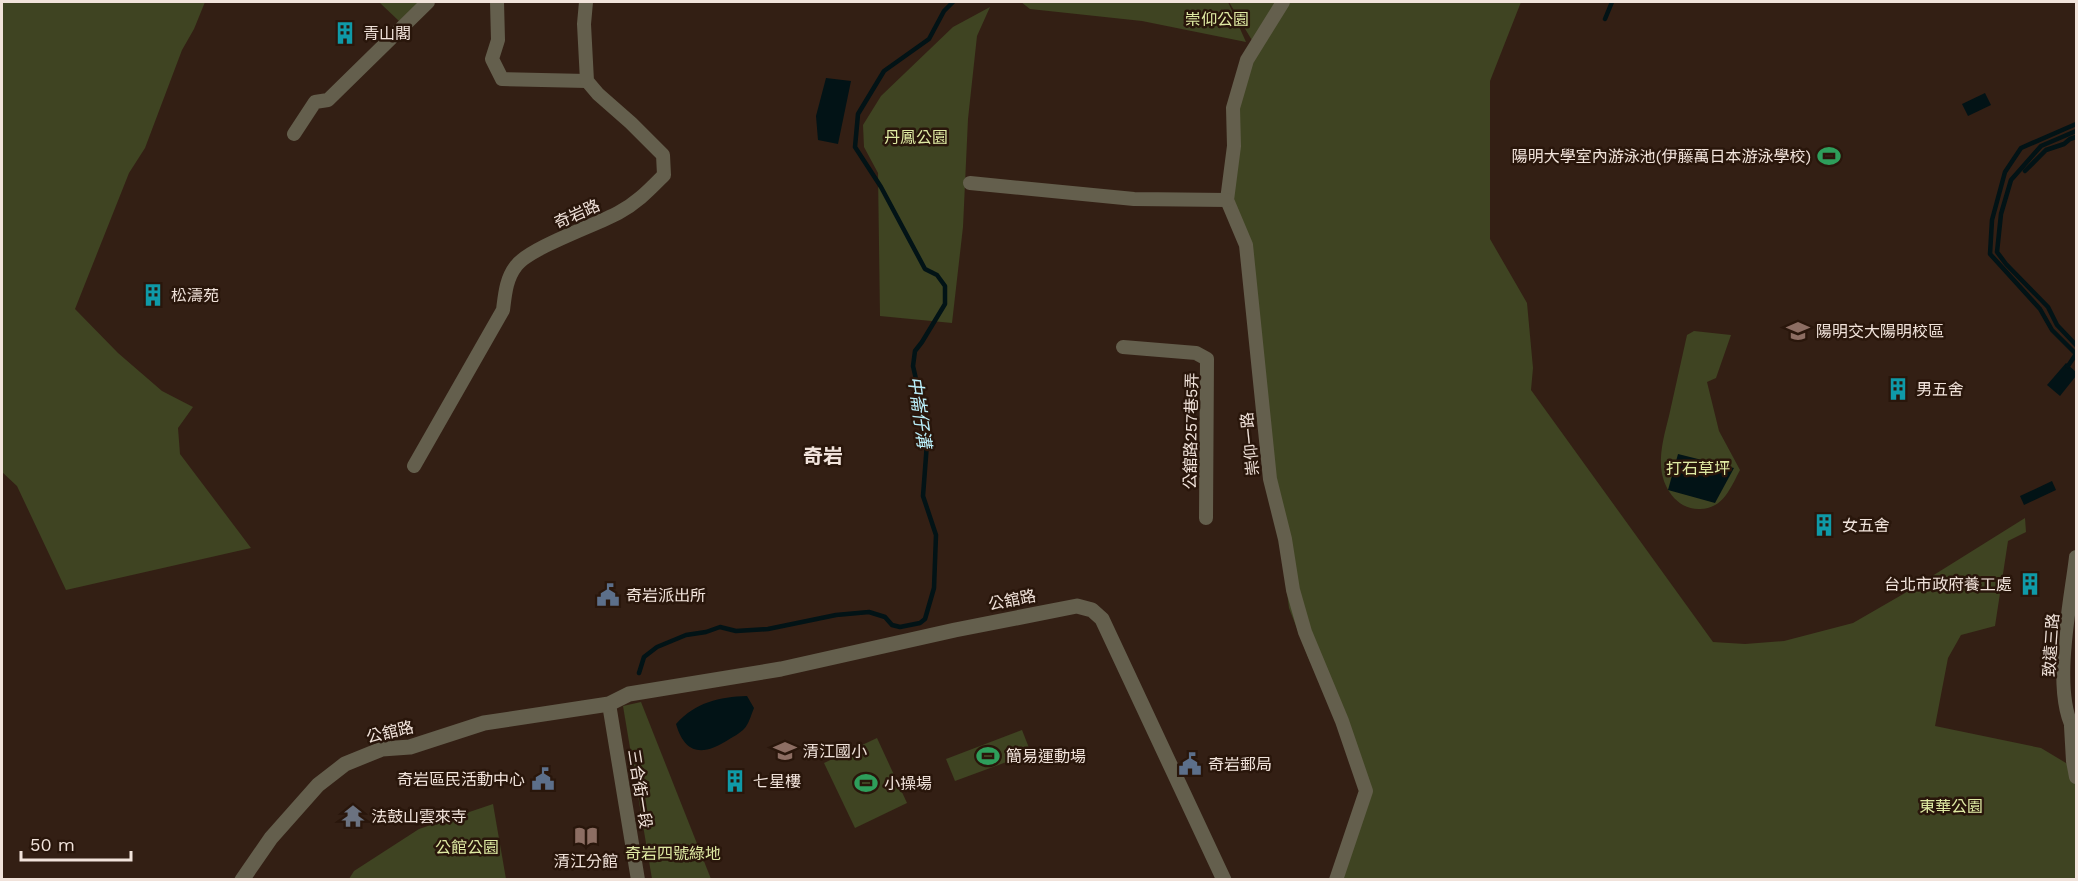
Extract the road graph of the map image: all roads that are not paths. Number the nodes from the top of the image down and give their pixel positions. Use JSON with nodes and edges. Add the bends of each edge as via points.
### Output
{"nodes":[{"id":1,"x":428,"y":2,"type":"edge"},
{"id":2,"x":497,"y":2,"type":"edge"},
{"id":3,"x":586,"y":2,"type":"edge"},
{"id":4,"x":1283,"y":2,"type":"edge"},
{"id":5,"x":587,"y":81,"type":"junction"},
{"id":6,"x":294,"y":134,"type":"dead end"},
{"id":7,"x":970,"y":183,"type":"dead end"},
{"id":8,"x":1227,"y":201,"type":"junction"},
{"id":9,"x":1123,"y":347,"type":"dead end"},
{"id":10,"x":414,"y":466,"type":"dead end"},
{"id":11,"x":1206,"y":518,"type":"dead end"},
{"id":12,"x":2076,"y":557,"type":"edge"},
{"id":13,"x":609,"y":704,"type":"junction"},
{"id":14,"x":2074,"y":729,"type":"edge"},
{"id":15,"x":2076,"y":777,"type":"edge"},
{"id":16,"x":242,"y":879,"type":"edge"},
{"id":17,"x":638,"y":879,"type":"edge"},
{"id":18,"x":1224,"y":879,"type":"edge"},
{"id":19,"x":1336,"y":879,"type":"edge"}],
"edges":[{"from":1,"to":6,"type":"street","via":[[328,100],[315,102]]},
{"from":2,"to":5,"type":"street","via":[[498,40],[492,59],[502,79]]},
{"from":3,"to":5,"type":"street"},
{"from":4,"to":8,"type":"street","via":[[1247,60],[1233,108],[1234,146]]},
{"from":5,"to":10,"type":"street","name":"奇岩路","via":[[663,155],[664,175],[637,202],[517,264],[506,284],[503,310]]},
{"from":7,"to":8,"type":"street","via":[[1134,199]]},
{"from":8,"to":19,"type":"street","name":"崇仰一路","via":[[1246,245],[1270,479],[1293,590],[1305,632],[1366,791]]},
{"from":9,"to":11,"type":"street","name":"公舘路257巷5弄","via":[[1196,353],[1208,358]]},
{"from":12,"to":14,"type":"street","name":"致遠三路","via":[[2064,664],[2066,708]]},
{"from":13,"to":16,"type":"street","name":"公舘路","via":[[484,723],[410,747],[382,749],[345,764],[318,785]]},
{"from":13,"to":17,"type":"street","name":"三合街一段"},
{"from":13,"to":18,"type":"street","name":"公舘路","via":[[636,692],[781,669],[1038,613],[1077,606],[1092,610],[1102,619]]},
{"from":14,"to":15,"type":"street","name":"致遠三路"}]}
